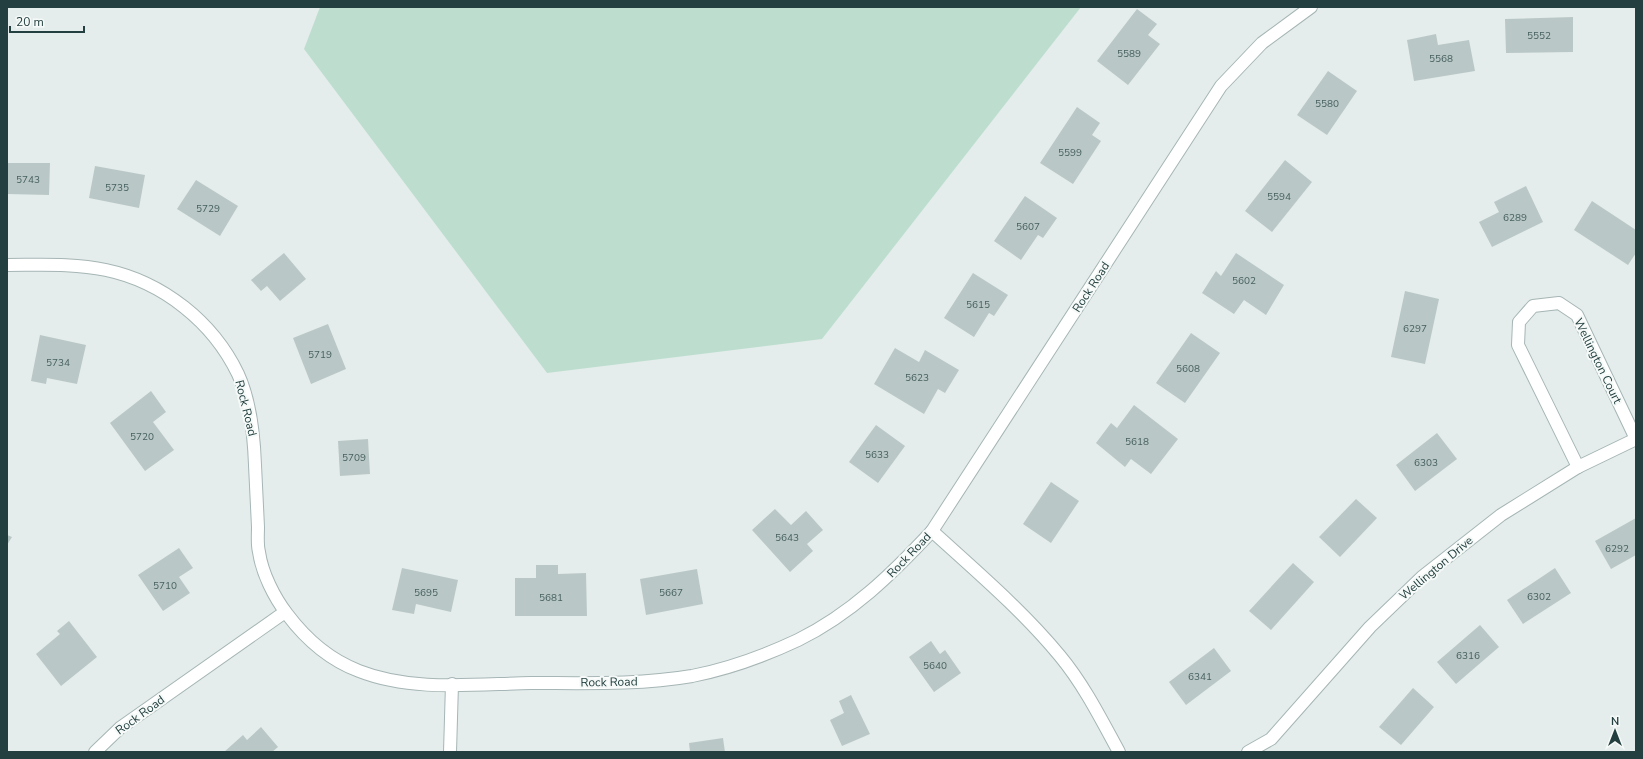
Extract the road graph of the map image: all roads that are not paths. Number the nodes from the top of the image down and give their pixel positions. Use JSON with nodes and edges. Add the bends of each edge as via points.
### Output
{"nodes":[{"id":1,"x":1311,"y":7,"type":"edge"},
{"id":2,"x":7,"y":265,"type":"edge"},
{"id":3,"x":1636,"y":439,"type":"edge"},
{"id":4,"x":1578,"y":467,"type":"junction"},
{"id":5,"x":932,"y":531,"type":"junction"},
{"id":6,"x":285,"y":612,"type":"junction"},
{"id":7,"x":452,"y":684,"type":"junction"},
{"id":8,"x":95,"y":752,"type":"edge"},
{"id":9,"x":450,"y":752,"type":"edge"},
{"id":10,"x":1119,"y":752,"type":"edge"},
{"id":11,"x":1248,"y":752,"type":"edge"}],
"edges":[{"from":1,"to":5,"type":"street","name":"Rock Road","via":[[1262,43],[1221,86]]},
{"from":2,"to":6,"type":"street","name":"Rock Road","via":[[74,266],[106,270],[138,279],[172,298],[198,318],[223,348],[239,377],[254,434],[259,552],[268,582]]},
{"from":3,"to":4,"type":"street","name":"Wellington Drive"},
{"from":3,"to":4,"type":"street","name":"Wellington Court","via":[[1577,315],[1559,303],[1533,306],[1519,322],[1518,345]]},
{"from":4,"to":11,"type":"street","name":"Wellington Drive","via":[[1501,515],[1422,577],[1370,627],[1271,739]]},
{"from":5,"to":7,"type":"street","name":"Rock Road","via":[[891,575],[848,610],[800,639],[742,663],[694,675],[646,682]]},
{"from":5,"to":10,"type":"street","via":[[1022,613],[1061,657],[1095,708]]},
{"from":6,"to":7,"type":"street","name":"Rock Road","via":[[317,647],[357,671],[399,683]]},
{"from":6,"to":8,"type":"street","name":"Rock Road","via":[[120,728]]},
{"from":7,"to":9,"type":"street"}]}
